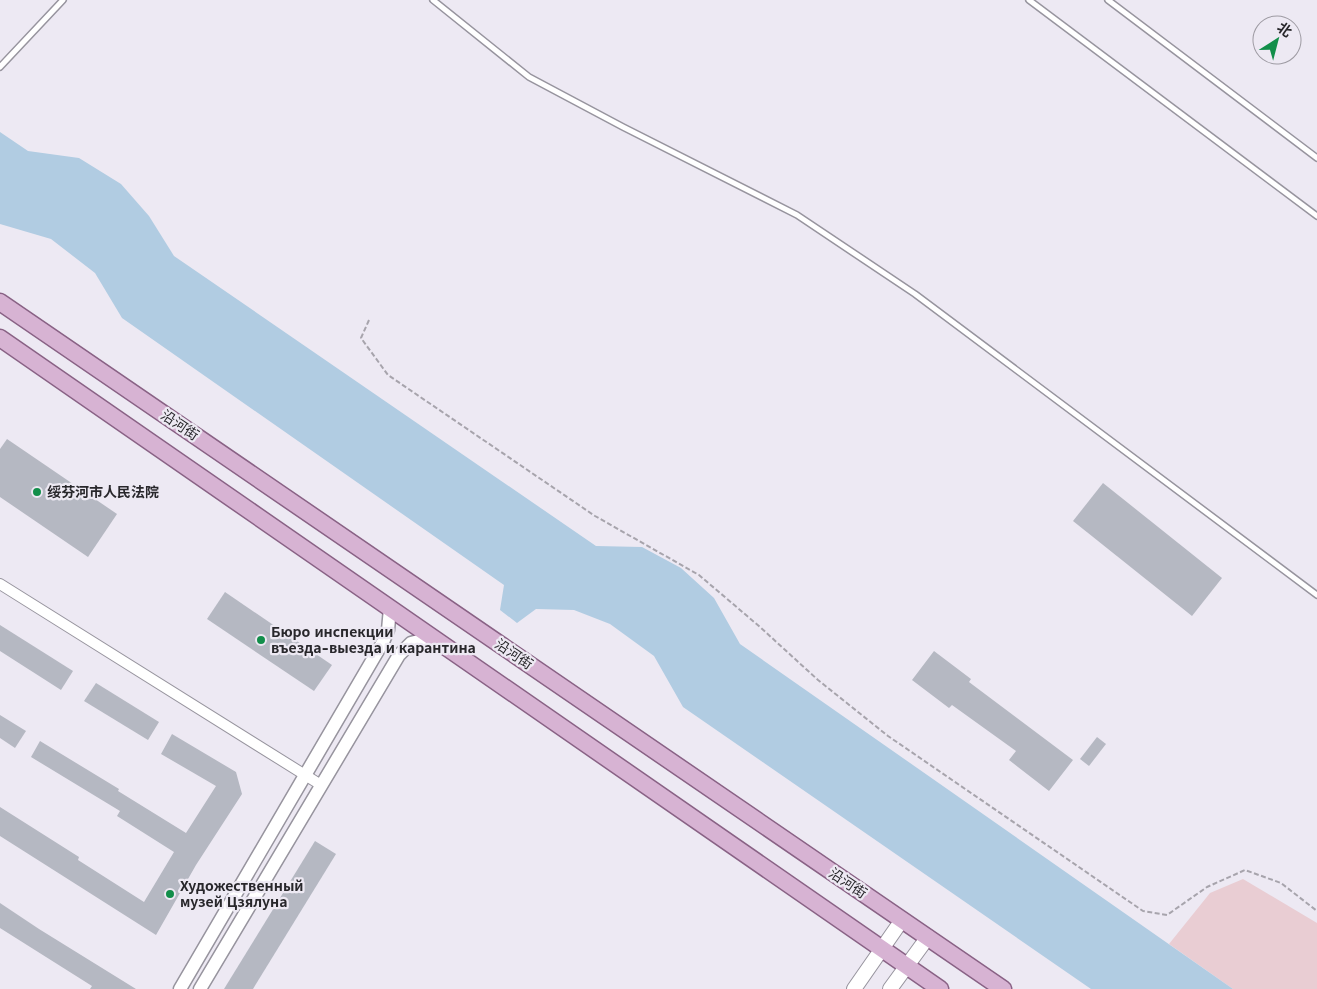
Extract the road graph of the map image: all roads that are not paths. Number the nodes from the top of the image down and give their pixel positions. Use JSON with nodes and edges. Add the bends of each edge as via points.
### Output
{"nodes":[{"id":1,"x":63,"y":0,"type":"edge"},
{"id":2,"x":434,"y":0,"type":"edge"},
{"id":3,"x":1028,"y":0,"type":"edge"},
{"id":4,"x":1108,"y":0,"type":"edge"},
{"id":5,"x":0,"y":67,"type":"edge"},
{"id":6,"x":1317,"y":158,"type":"edge"},
{"id":7,"x":1317,"y":216,"type":"edge"},
{"id":8,"x":2,"y":307,"type":"edge"},
{"id":9,"x":0,"y":338,"type":"edge"},
{"id":10,"x":0,"y":584,"type":"edge"},
{"id":11,"x":1317,"y":595,"type":"edge"},
{"id":12,"x":390,"y":608,"type":"junction"},
{"id":13,"x":433,"y":637,"type":"junction"},
{"id":14,"x":305,"y":775,"type":"junction"},
{"id":15,"x":321,"y":785,"type":"junction"},
{"id":16,"x":902,"y":920,"type":"junction"},
{"id":17,"x":928,"y":937,"type":"junction"},
{"id":18,"x":882,"y":948,"type":"junction"},
{"id":19,"x":906,"y":966,"type":"junction"},
{"id":20,"x":180,"y":989,"type":"edge"},
{"id":21,"x":200,"y":989,"type":"edge"},
{"id":22,"x":854,"y":989,"type":"edge"},
{"id":23,"x":890,"y":989,"type":"edge"},
{"id":24,"x":940,"y":989,"type":"edge"},
{"id":25,"x":1003,"y":989,"type":"edge"}],
"edges":[{"from":1,"to":5,"type":"lane"},
{"from":2,"to":11,"type":"lane","via":[[529,77],[797,215],[915,294]]},
{"from":3,"to":7,"type":"lane"},
{"from":4,"to":6,"type":"lane"},
{"from":8,"to":16,"type":"main road","name":"沿河街"},
{"from":9,"to":12,"type":"main road"},
{"from":10,"to":14,"type":"street"},
{"from":12,"to":13,"type":"main road"},
{"from":12,"to":14,"type":"street","via":[[383,642]]},
{"from":13,"to":15,"type":"street","via":[[411,643],[399,655]]},
{"from":13,"to":18,"type":"main road"},
{"from":14,"to":15,"type":"street"},
{"from":14,"to":20,"type":"street"},
{"from":15,"to":21,"type":"street"},
{"from":16,"to":17,"type":"main road","name":"沿河街"},
{"from":16,"to":18,"type":"main road"},
{"from":17,"to":19,"type":"main road"},
{"from":17,"to":25,"type":"main road","name":"沿河街"},
{"from":18,"to":19,"type":"main road"},
{"from":18,"to":22,"type":"main road"},
{"from":19,"to":23,"type":"main road"},
{"from":19,"to":24,"type":"main road"}]}
